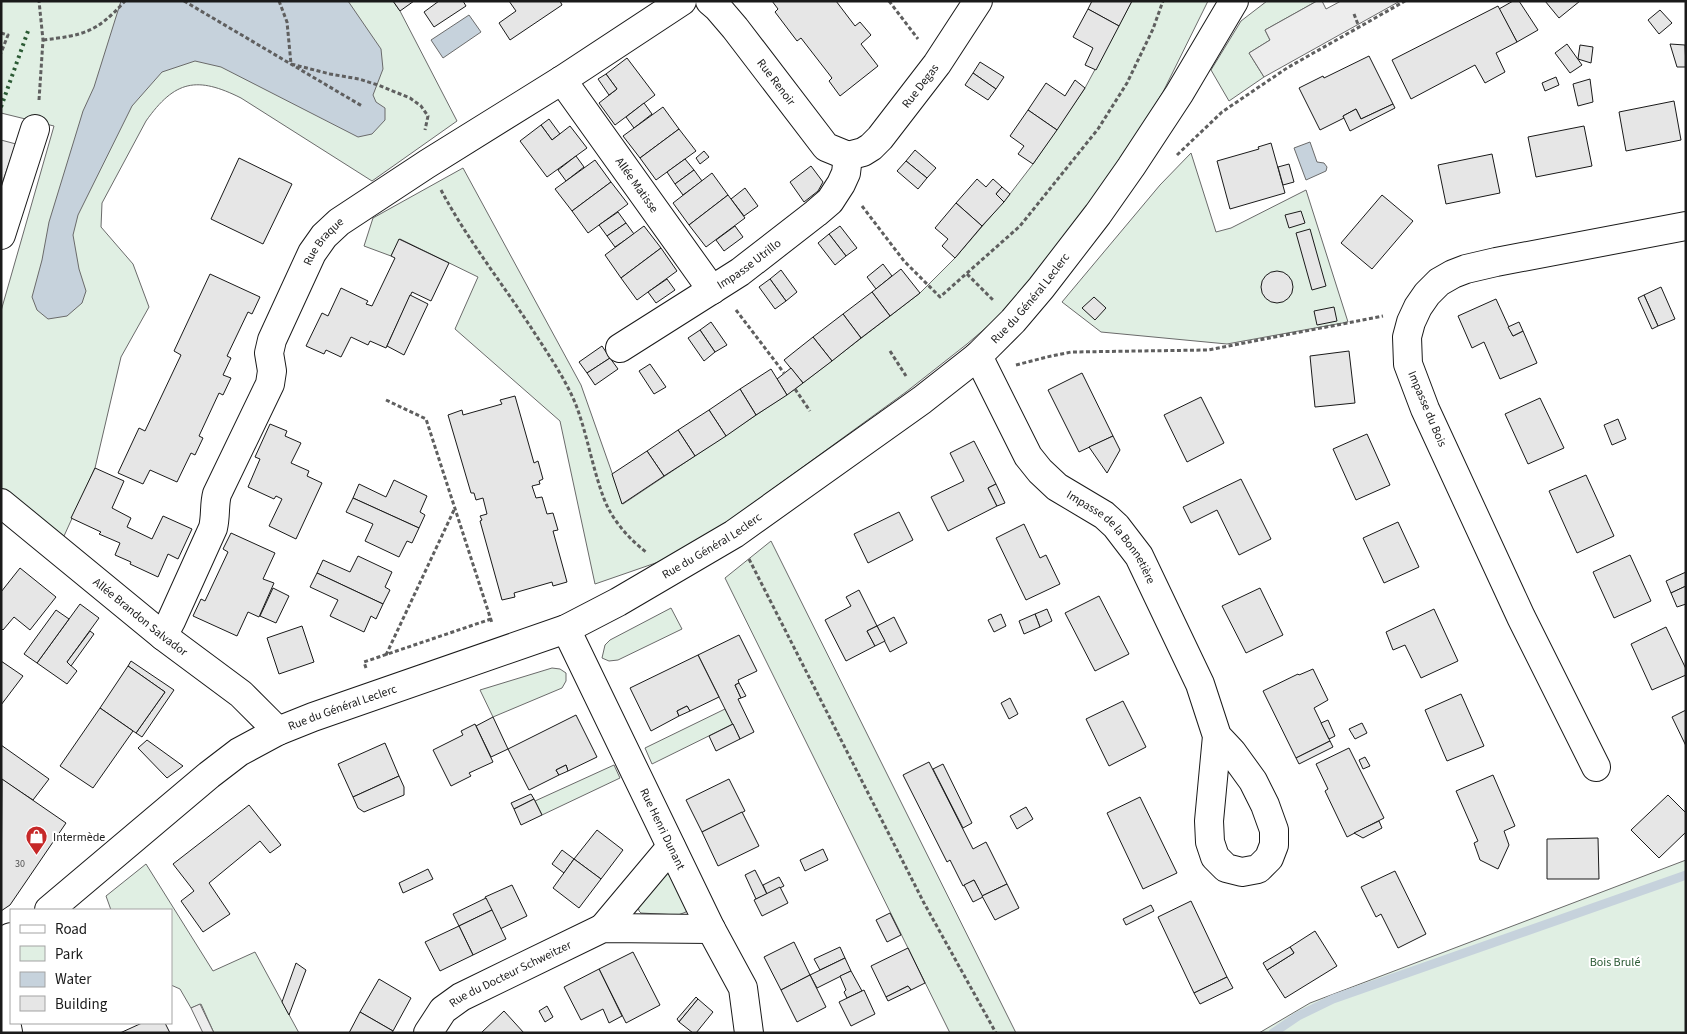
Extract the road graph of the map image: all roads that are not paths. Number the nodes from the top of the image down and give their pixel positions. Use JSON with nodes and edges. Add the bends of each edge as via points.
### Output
{"nodes":[{"id":1,"x":682,"y":1,"type":"edge"},
{"id":2,"x":710,"y":1,"type":"edge"},
{"id":3,"x":978,"y":1,"type":"edge"},
{"id":4,"x":1234,"y":1,"type":"edge"},
{"id":5,"x":562,"y":80,"type":"junction"},
{"id":6,"x":35,"y":129,"type":"road end"},
{"id":7,"x":848,"y":156,"type":"junction"},
{"id":8,"x":1686,"y":226,"type":"edge"},
{"id":9,"x":1,"y":235,"type":"edge"},
{"id":10,"x":712,"y":290,"type":"junction"},
{"id":11,"x":620,"y":348,"type":"dead end"},
{"id":12,"x":978,"y":356,"type":"junction"},
{"id":13,"x":1,"y":503,"type":"edge"},
{"id":14,"x":566,"y":629,"type":"junction"},
{"id":15,"x":163,"y":636,"type":"junction"},
{"id":16,"x":278,"y":731,"type":"junction"},
{"id":17,"x":1218,"y":736,"type":"dead end"},
{"id":18,"x":1596,"y":766,"type":"dead end"},
{"id":19,"x":671,"y":847,"type":"junction"},
{"id":20,"x":50,"y":909,"type":"edge"},
{"id":21,"x":603,"y":928,"type":"junction"},
{"id":22,"x":711,"y":929,"type":"junction"},
{"id":23,"x":10,"y":947,"type":"edge"},
{"id":24,"x":1,"y":958,"type":"edge"},
{"id":25,"x":10,"y":962,"type":"edge"},
{"id":26,"x":1,"y":1026,"type":"edge"},
{"id":27,"x":8,"y":1033,"type":"edge"},
{"id":28,"x":428,"y":1033,"type":"edge"},
{"id":29,"x":749,"y":1033,"type":"edge"}],
"edges":[{"from":1,"to":5,"type":"street","name":"Rue Braque"},
{"from":2,"to":7,"type":"street","name":"Rue Renoir","via":[[736,28],[826,147]]},
{"from":3,"to":7,"type":"street","name":"Rue Degas","via":[[937,64],[880,138],[863,152]]},
{"from":4,"to":12,"type":"street","name":"Rue du Général Leclerc","via":[[1179,94],[1098,214],[1013,321]]},
{"from":5,"to":10,"type":"street","name":"Allée Matisse"},
{"from":5,"to":15,"type":"street","name":"Rue Braque","via":[[338,222],[324,236],[312,253],[272,340],[270,384],[217,494],[213,528]]},
{"from":6,"to":9,"type":"street"},
{"from":7,"to":10,"type":"street","name":"Impasse Utrillo","via":[[846,173],[830,201]]},
{"from":8,"to":18,"type":"street","name":"Impasse du Bois","via":[[1496,262],[1453,274],[1439,282],[1418,307],[1407,337],[1408,364],[1415,384],[1521,617]]},
{"from":10,"to":11,"type":"street","name":"Impasse Utrillo"},
{"from":12,"to":14,"type":"street","name":"Rue du Général Leclerc","via":[[922,400],[734,534]]},
{"from":12,"to":17,"type":"street","name":"Impasse de la Bonnetière","via":[[1028,456],[1040,472],[1057,487],[1104,515],[1139,556],[1200,684]]},
{"from":13,"to":15,"type":"street","name":"Allée Brandon Salvador"},
{"from":14,"to":16,"type":"street","name":"Rue du Général Leclerc"},
{"from":14,"to":19,"type":"street","name":"Rue Henri Dunant"},
{"from":15,"to":16,"type":"street","name":"Allée Brandon Salvador","via":[[241,694]]},
{"from":16,"to":20,"type":"street","name":"Rue du Général Leclerc","via":[[239,752],[209,775]]},
{"from":19,"to":21,"type":"street","name":"Rue du Docteur Schweitzer"},
{"from":19,"to":22,"type":"street","name":"Rue Henri Dunant"},
{"from":21,"to":22,"type":"street","name":"Rue du Docteur Schweitzer"},
{"from":21,"to":28,"type":"street","name":"Rue du Docteur Schweitzer","via":[[461,997],[443,1010]]},
{"from":22,"to":29,"type":"street","name":"Rue Henri Dunant","via":[[744,988]]},
{"from":23,"to":24,"type":"street"},
{"from":25,"to":27,"type":"street","via":[[3,996]]},
{"from":26,"to":27,"type":"street"}]}
